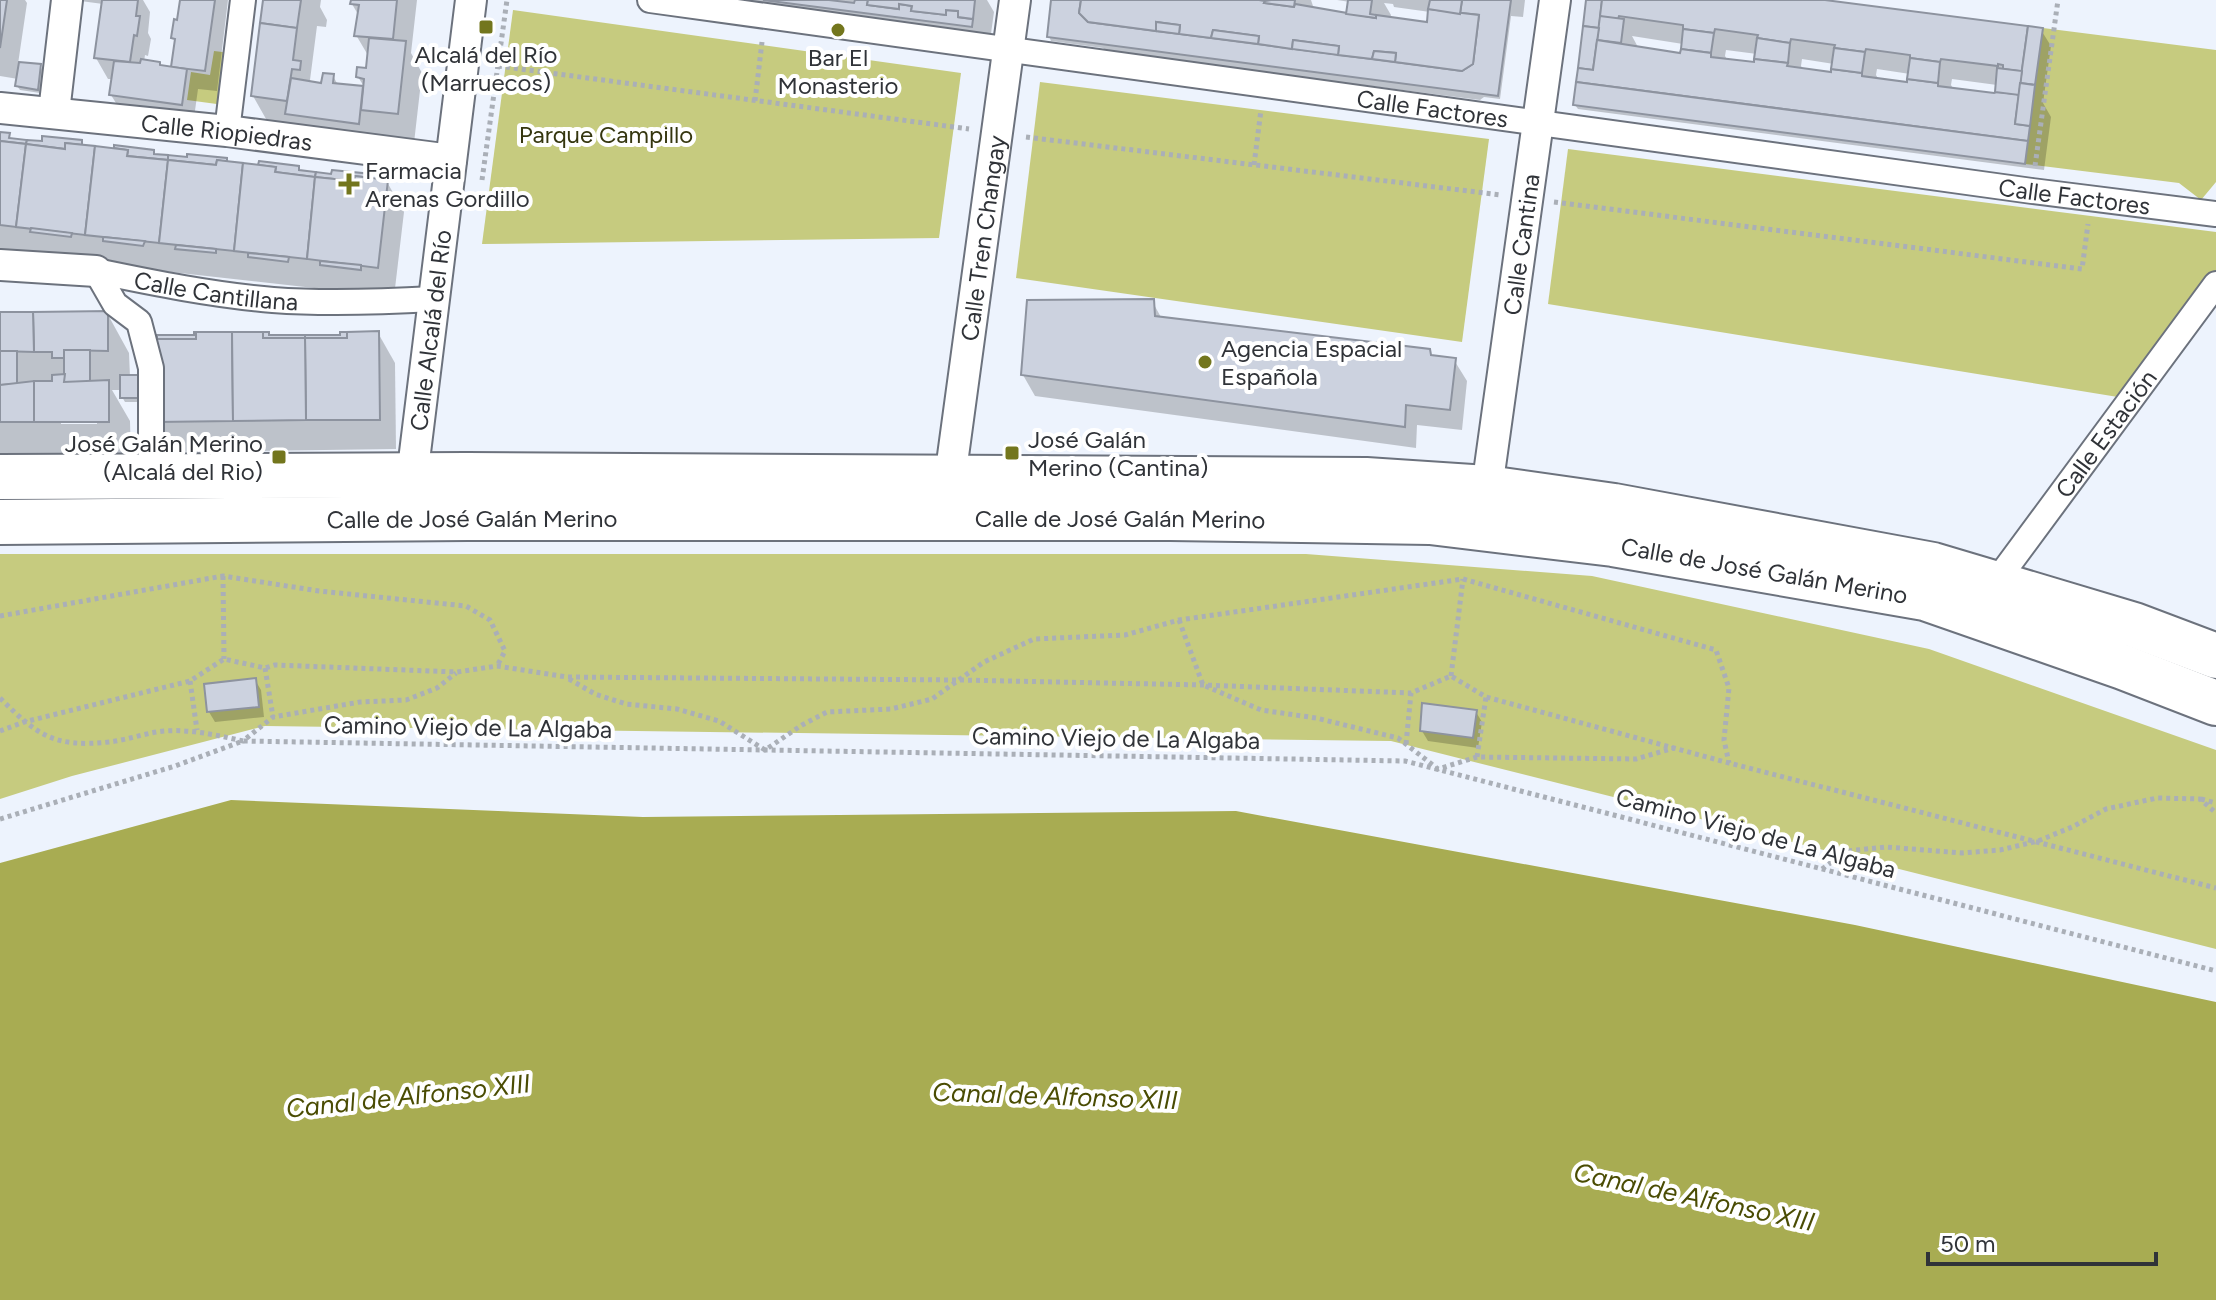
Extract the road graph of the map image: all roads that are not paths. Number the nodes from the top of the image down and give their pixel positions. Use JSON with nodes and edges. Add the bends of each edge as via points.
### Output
{"nodes":[{"id":1,"x":67,"y":0,"type":"edge"},
{"id":2,"x":243,"y":0,"type":"edge"},
{"id":3,"x":471,"y":0,"type":"edge"},
{"id":4,"x":650,"y":0,"type":"edge"},
{"id":5,"x":1015,"y":0,"type":"edge"},
{"id":6,"x":1555,"y":0,"type":"edge"},
{"id":7,"x":1009,"y":49,"type":"junction"},
{"id":8,"x":0,"y":108,"type":"edge"},
{"id":9,"x":54,"y":112,"type":"junction"},
{"id":10,"x":1538,"y":123,"type":"junction"},
{"id":11,"x":227,"y":131,"type":"junction"},
{"id":12,"x":451,"y":160,"type":"junction"},
{"id":13,"x":2216,"y":214,"type":"edge"},
{"id":14,"x":0,"y":265,"type":"edge"},
{"id":15,"x":96,"y":271,"type":"junction"},
{"id":16,"x":2216,"y":284,"type":"edge"},
{"id":17,"x":434,"y":299,"type":"junction"},
{"id":18,"x":151,"y":476,"type":"junction"},
{"id":19,"x":0,"y":477,"type":"edge"},
{"id":20,"x":950,"y":478,"type":"junction"},
{"id":21,"x":1487,"y":488,"type":"junction"},
{"id":22,"x":409,"y":497,"type":"junction"},
{"id":23,"x":0,"y":522,"type":"edge"},
{"id":24,"x":1995,"y":583,"type":"junction"},
{"id":25,"x":2216,"y":656,"type":"edge"},
{"id":26,"x":2216,"y":703,"type":"edge"}],
"edges":[{"from":1,"to":9,"type":"street"},
{"from":2,"to":11,"type":"street"},
{"from":3,"to":12,"type":"street","name":"Calle Alcalá del Río"},
{"from":4,"to":7,"type":"street","name":"Calle Factores"},
{"from":5,"to":7,"type":"street","name":"Calle Tren Changay"},
{"from":6,"to":10,"type":"street","name":"Calle Cantina"},
{"from":7,"to":10,"type":"street","name":"Calle Factores"},
{"from":7,"to":20,"type":"street","name":"Calle Tren Changay"},
{"from":8,"to":9,"type":"street","name":"Calle Riopiedras"},
{"from":9,"to":11,"type":"street","name":"Calle Riopiedras"},
{"from":10,"to":13,"type":"street","name":"Calle Factores"},
{"from":10,"to":21,"type":"street","name":"Calle Cantina"},
{"from":11,"to":12,"type":"street","name":"Calle Riopiedras"},
{"from":12,"to":17,"type":"street","name":"Calle Alcalá del Río"},
{"from":14,"to":15,"type":"street","name":"Calle Cantillana"},
{"from":15,"to":17,"type":"street","name":"Calle Cantillana","via":[[272,300]]},
{"from":15,"to":18,"type":"street","via":[[115,304],[139,322],[151,368]]},
{"from":16,"to":24,"type":"street","name":"Calle Estación"},
{"from":17,"to":22,"type":"street","name":"Calle Alcalá del Río"},
{"from":18,"to":19,"type":"main road","name":"Calle de José Galán Merino"},
{"from":18,"to":22,"type":"main road","name":"Calle de José Galán Merino"},
{"from":20,"to":21,"type":"main road","name":"Calle de José Galán Merino","via":[[1366,480]]},
{"from":20,"to":22,"type":"main road","name":"Calle de José Galán Merino","via":[[467,475]]},
{"from":21,"to":24,"type":"main road","name":"Calle de José Galán Merino","via":[[1933,565]]},
{"from":22,"to":23,"type":"main road","name":"Calle de José Galán Merino"},
{"from":22,"to":26,"type":"main road","name":"Calle de José Galán Merino","via":[[1430,522],[1613,544],[1925,598]]},
{"from":24,"to":25,"type":"main road","name":"Calle de José Galán Merino"}]}
